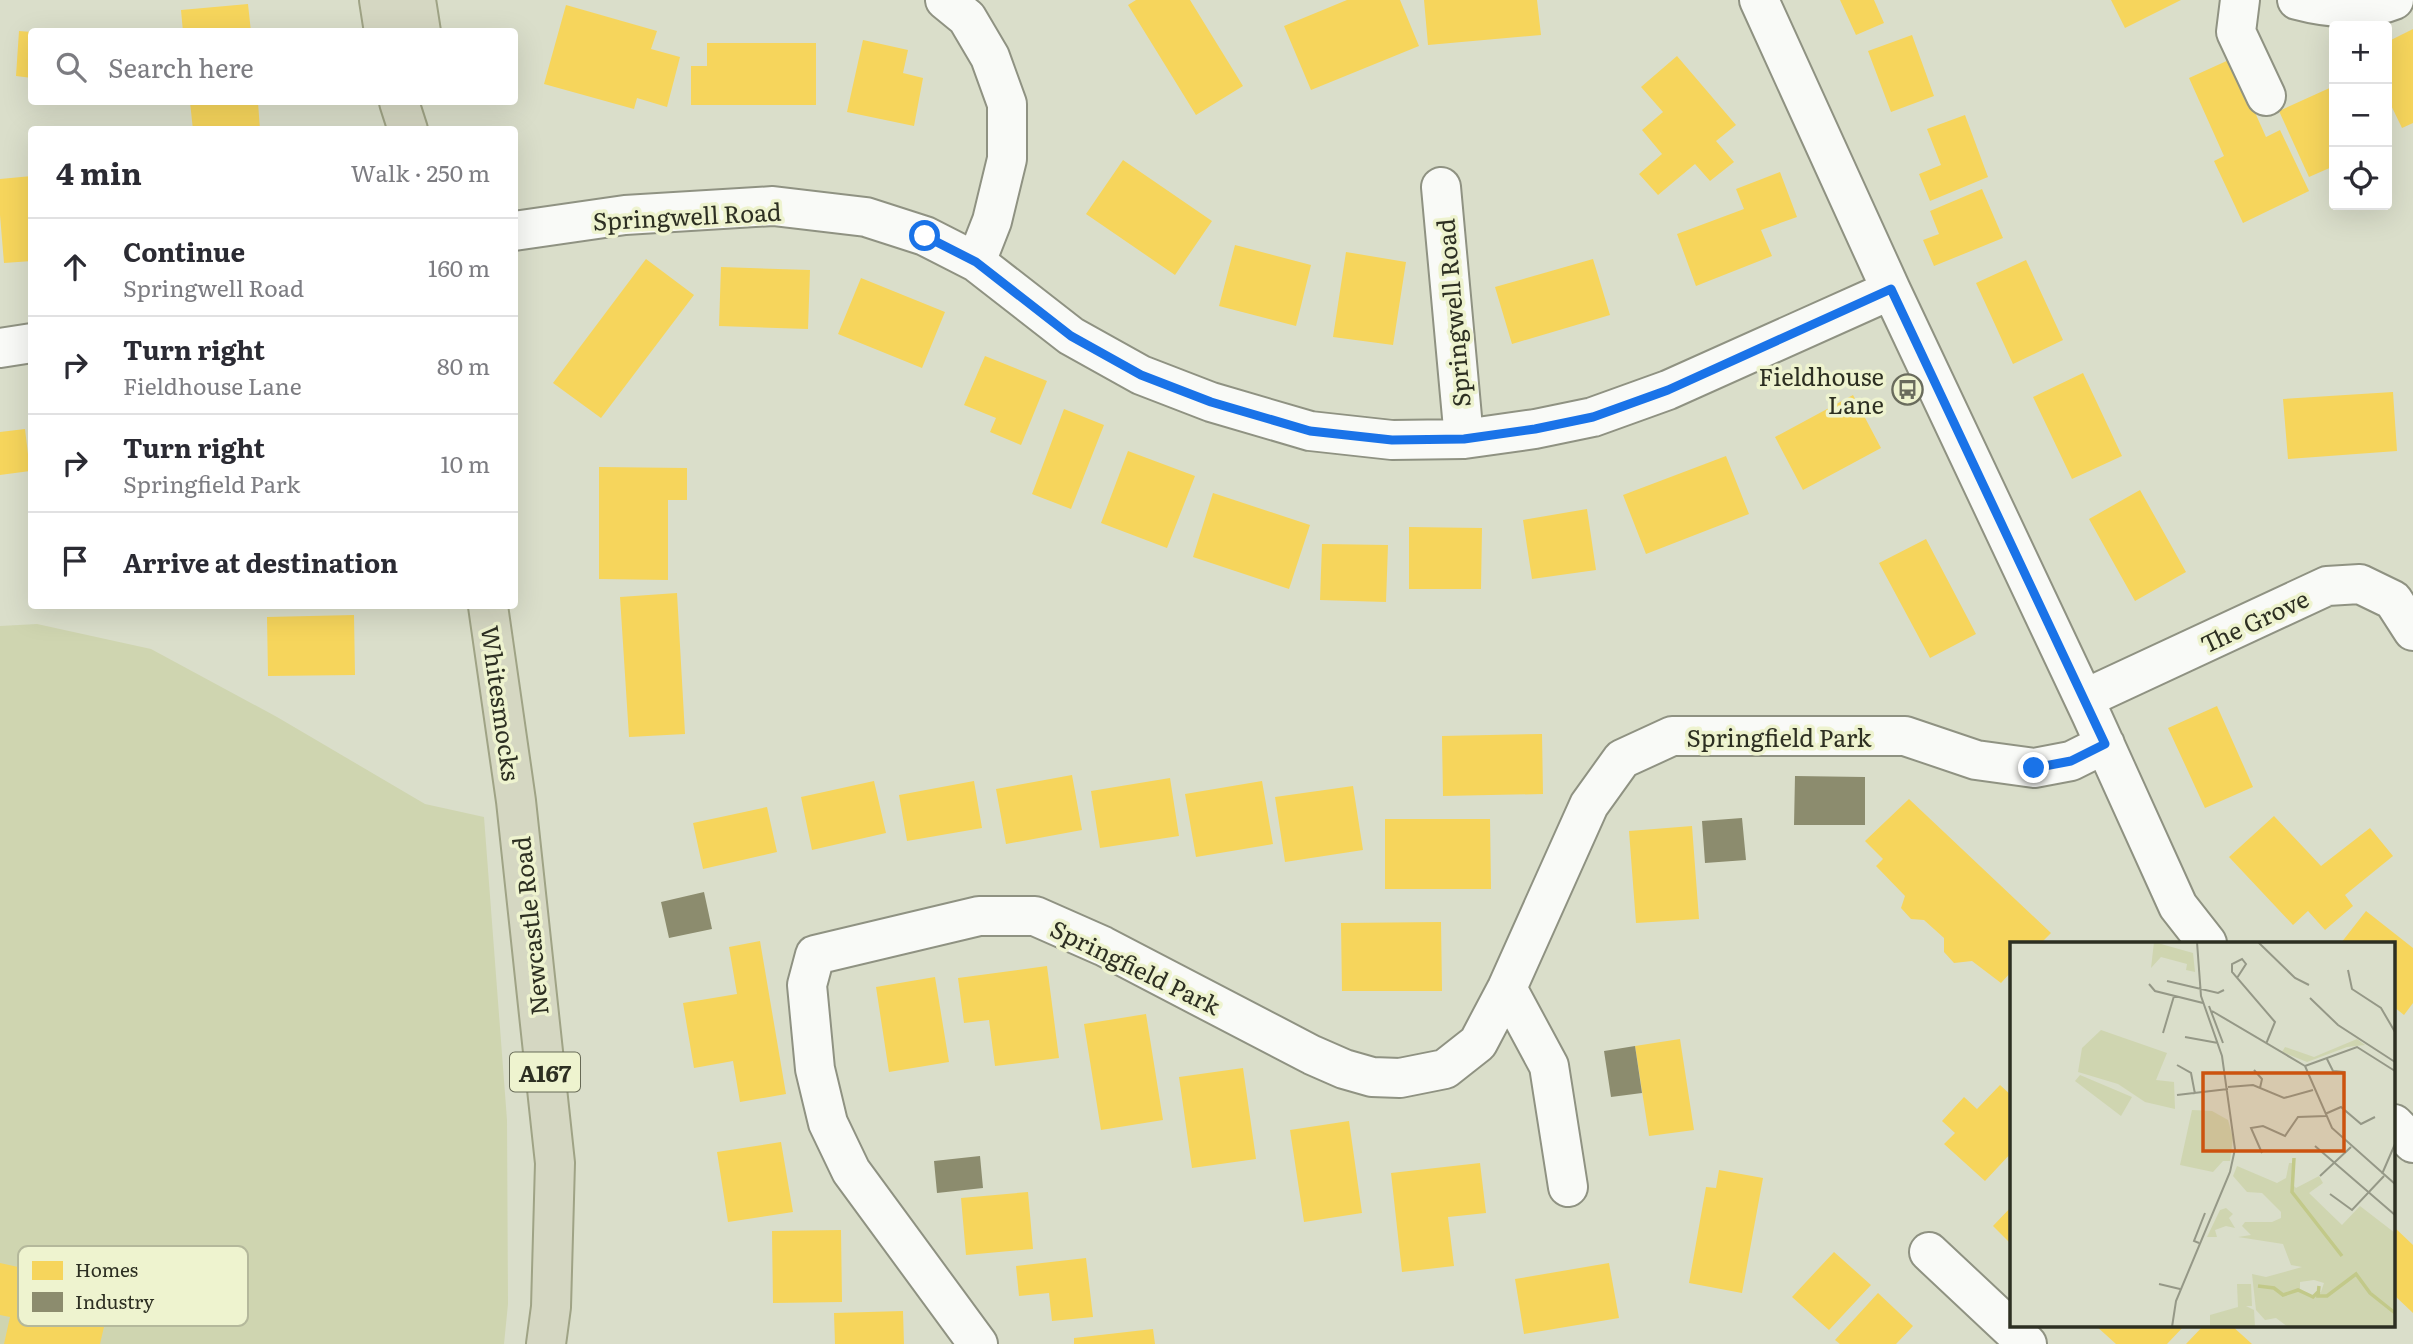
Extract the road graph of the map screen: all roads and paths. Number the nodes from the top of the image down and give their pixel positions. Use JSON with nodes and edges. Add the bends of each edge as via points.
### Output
{"nodes":[{"id":1,"x":379,"y":0,"type":"edge"},
{"id":2,"x":416,"y":0,"type":"edge"},
{"id":3,"x":945,"y":0,"type":"edge"},
{"id":4,"x":1759,"y":0,"type":"edge"},
{"id":5,"x":2240,"y":0,"type":"edge"},
{"id":6,"x":2297,"y":0,"type":"edge"},
{"id":7,"x":2394,"y":0,"type":"edge"},
{"id":8,"x":383,"y":28,"type":"edge"},
{"id":9,"x":420,"y":28,"type":"edge"},
{"id":10,"x":2266,"y":96,"type":"dead end"},
{"id":11,"x":400,"y":105,"type":"edge"},
{"id":12,"x":425,"y":105,"type":"edge"},
{"id":13,"x":407,"y":126,"type":"edge"},
{"id":14,"x":425,"y":126,"type":"edge"},
{"id":15,"x":1441,"y":187,"type":"dead end"},
{"id":16,"x":518,"y":230,"type":"edge"},
{"id":17,"x":976,"y":262,"type":"junction"},
{"id":18,"x":1891,"y":289,"type":"junction"},
{"id":19,"x":28,"y":344,"type":"edge"},
{"id":20,"x":0,"y":348,"type":"edge"},
{"id":21,"x":1464,"y":439,"type":"junction"},
{"id":22,"x":488,"y":609,"type":"edge"},
{"id":23,"x":2413,"y":631,"type":"edge"},
{"id":24,"x":2084,"y":699,"type":"junction"},
{"id":25,"x":2105,"y":744,"type":"junction"},
{"id":26,"x":516,"y":801,"type":"joint"},
{"id":27,"x":2206,"y":942,"type":"edge"},
{"id":28,"x":1507,"y":988,"type":"junction"},
{"id":29,"x":2396,"y":1126,"type":"edge"},
{"id":30,"x":2413,"y":1143,"type":"edge"},
{"id":31,"x":1568,"y":1187,"type":"dead end"},
{"id":32,"x":1929,"y":1252,"type":"dead end"},
{"id":33,"x":546,"y":1344,"type":"edge"},
{"id":34,"x":978,"y":1344,"type":"edge"},
{"id":35,"x":2027,"y":1344,"type":"edge"}],
"edges":[{"from":1,"to":8,"type":"highway"},
{"from":2,"to":9,"type":"highway"},
{"from":3,"to":17,"type":"street","via":[[967,18],[979,37],[1007,104],[1007,159],[992,221]]},
{"from":4,"to":18,"type":"street"},
{"from":5,"to":10,"type":"street","via":[[2236,32]]},
{"from":6,"to":7,"type":"street","via":[[2325,7]]},
{"from":11,"to":13,"type":"highway"},
{"from":12,"to":14,"type":"highway"},
{"from":15,"to":21,"type":"street","name":"Springwell Road"},
{"from":16,"to":17,"type":"street","name":"Springwell Road","via":[[625,215],[773,206],[866,217],[925,236]]},
{"from":17,"to":21,"type":"street","name":"Springwell Road","via":[[1071,336],[1141,375],[1211,402],[1310,431],[1392,440]]},
{"from":18,"to":21,"type":"street","name":"Springwell Road","via":[[1668,390],[1593,417]]},
{"from":18,"to":24,"type":"street"},
{"from":19,"to":20,"type":"street"},
{"from":22,"to":26,"type":"highway","name":"Whitesmocks","number":"A167"},
{"from":23,"to":24,"type":"street","name":"The Grove","via":[[2393,600],[2360,583],[2327,586]]},
{"from":24,"to":25,"type":"street"},
{"from":25,"to":27,"type":"street","via":[[2178,906]]},
{"from":25,"to":28,"type":"street","name":"Springfield Park","via":[[2071,761],[2034,768],[1976,760],[1905,736],[1672,736],[1622,759],[1589,806]]},
{"from":26,"to":33,"type":"highway","name":"Newcastle Road","number":"A167","via":[[555,1163]]},
{"from":28,"to":31,"type":"street","via":[[1549,1066]]},
{"from":28,"to":34,"type":"street","name":"Springfield Park","via":[[1478,1043],[1445,1069],[1400,1078],[1372,1077],[1312,1055],[1103,946],[1035,916],[979,916],[815,955],[807,985],[815,1069],[828,1123],[851,1171]]},
{"from":29,"to":30,"type":"street"},
{"from":32,"to":35,"type":"street"}]}
